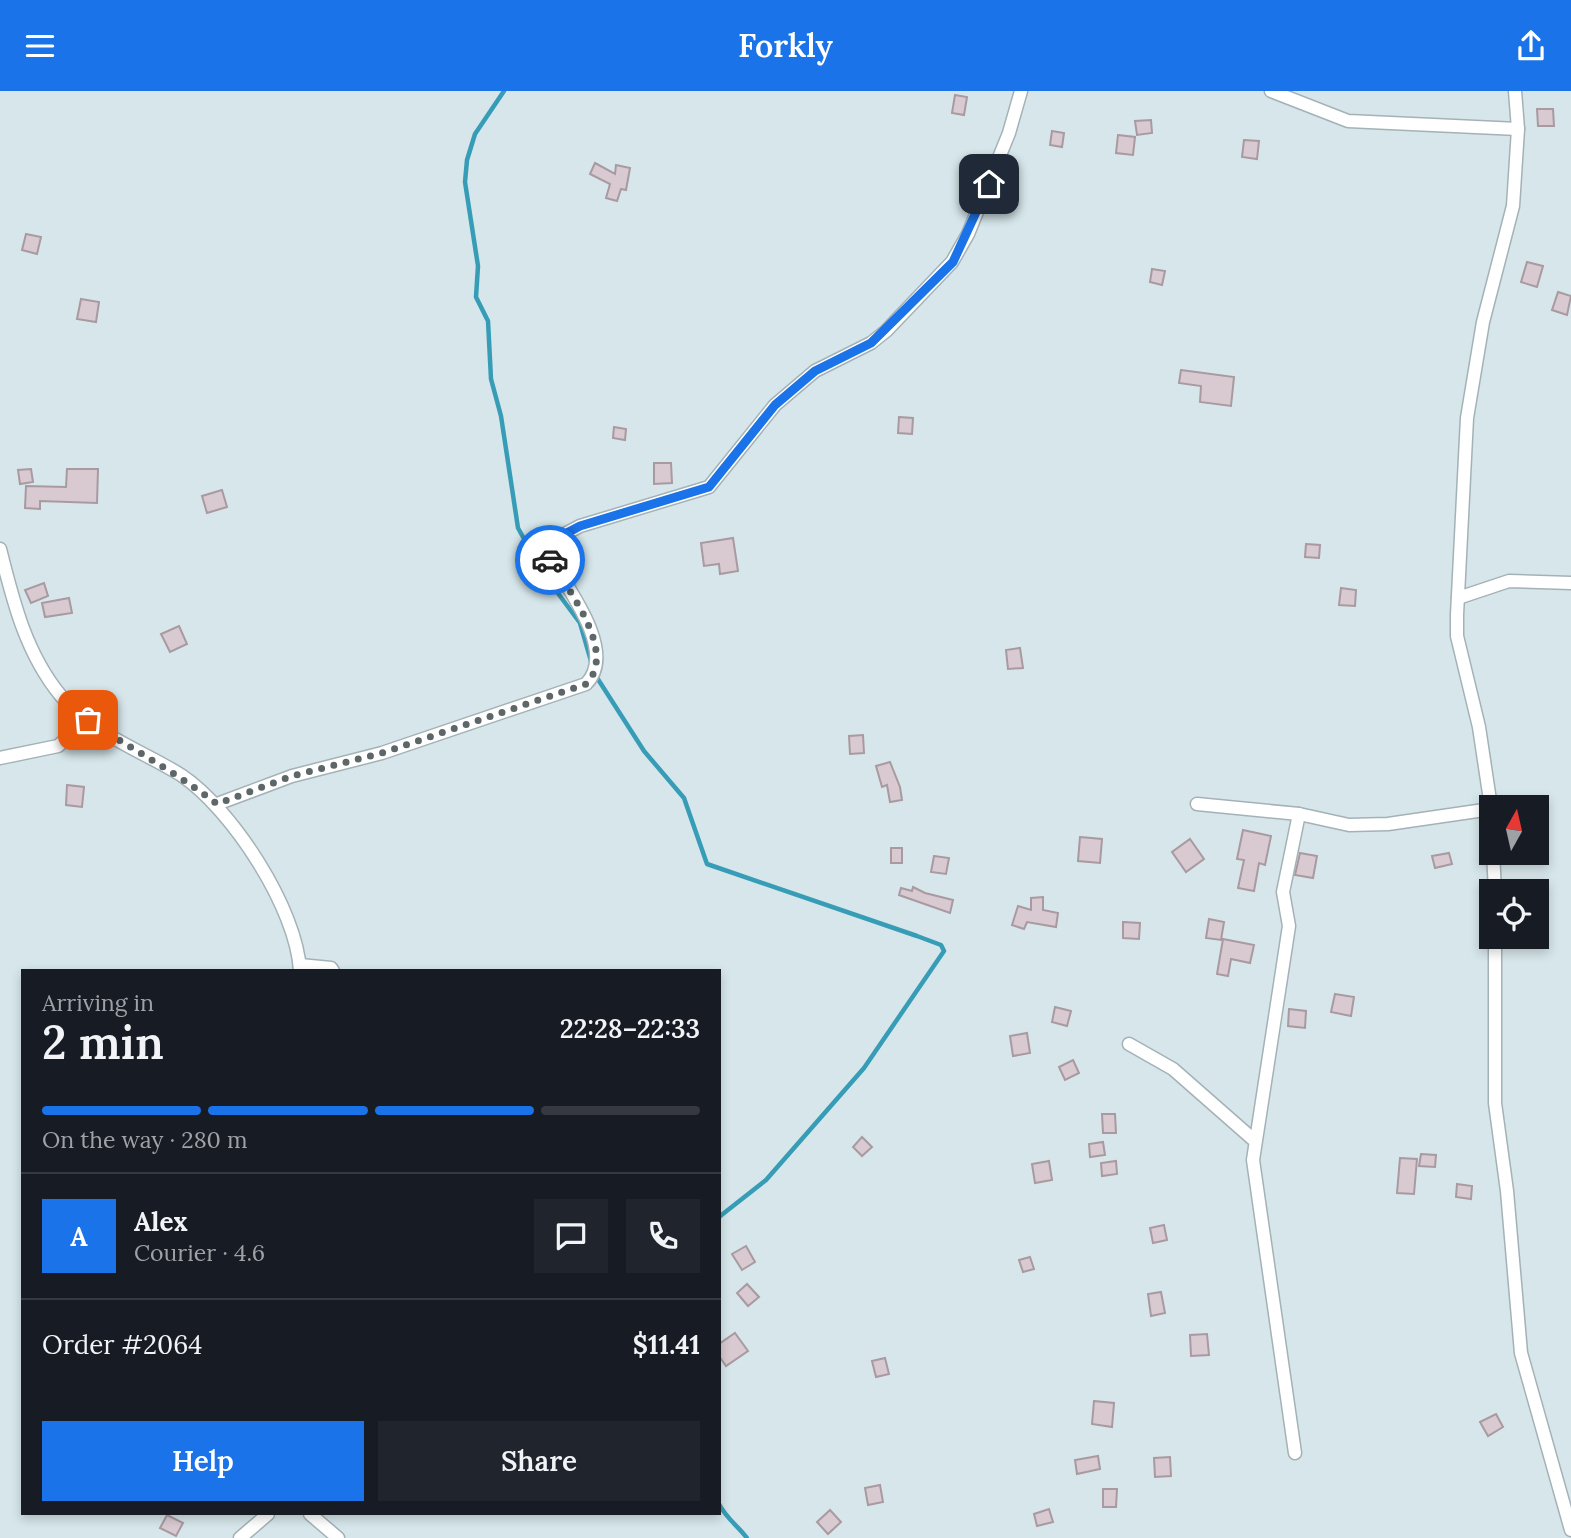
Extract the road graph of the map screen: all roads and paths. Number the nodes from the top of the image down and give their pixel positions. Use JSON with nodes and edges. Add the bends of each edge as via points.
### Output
{"nodes":[{"id":1,"x":1021,"y":91,"type":"edge"},
{"id":2,"x":1271,"y":91,"type":"edge"},
{"id":3,"x":1515,"y":91,"type":"edge"},
{"id":4,"x":1518,"y":129,"type":"junction"},
{"id":5,"x":0,"y":549,"type":"edge"},
{"id":6,"x":1571,"y":583,"type":"edge"},
{"id":7,"x":1458,"y":598,"type":"junction"},
{"id":8,"x":88,"y":720,"type":"junction"},
{"id":9,"x":0,"y":758,"type":"edge"},
{"id":10,"x":1489,"y":795,"type":"edge"},
{"id":11,"x":217,"y":804,"type":"junction"},
{"id":12,"x":1197,"y":804,"type":"dead end"},
{"id":13,"x":1479,"y":810,"type":"edge"},
{"id":14,"x":1299,"y":814,"type":"junction"},
{"id":15,"x":1495,"y":949,"type":"edge"},
{"id":16,"x":300,"y":968,"type":"edge"},
{"id":17,"x":332,"y":969,"type":"edge"},
{"id":18,"x":1129,"y":1044,"type":"dead end"},
{"id":19,"x":1255,"y":1141,"type":"junction"},
{"id":20,"x":1295,"y":1453,"type":"dead end"},
{"id":21,"x":267,"y":1515,"type":"edge"},
{"id":22,"x":311,"y":1515,"type":"edge"},
{"id":23,"x":1571,"y":1531,"type":"edge"},
{"id":24,"x":240,"y":1538,"type":"edge"},
{"id":25,"x":338,"y":1538,"type":"edge"}],
"edges":[{"from":1,"to":11,"type":"street","via":[[1009,133],[953,262],[886,331],[815,371],[775,405],[709,487],[580,526],[546,544],[545,552],[590,627],[597,666],[586,684]]},
{"from":2,"to":4,"type":"street","via":[[1348,121]]},
{"from":3,"to":4,"type":"street"},
{"from":4,"to":7,"type":"street","via":[[1513,206],[1483,322],[1467,418]]},
{"from":5,"to":8,"type":"street","via":[[18,617],[35,656],[61,697]]},
{"from":6,"to":7,"type":"street","via":[[1509,582]]},
{"from":7,"to":10,"type":"street","via":[[1457,636],[1479,727]]},
{"from":8,"to":9,"type":"street","via":[[58,746]]},
{"from":8,"to":11,"type":"street","via":[[181,775]]},
{"from":11,"to":16,"type":"street","via":[[281,902]]},
{"from":12,"to":14,"type":"street"},
{"from":13,"to":14,"type":"street","via":[[1388,824],[1349,825]]},
{"from":14,"to":19,"type":"street","via":[[1283,892],[1289,926]]},
{"from":15,"to":23,"type":"street","via":[[1495,1103],[1521,1353]]},
{"from":16,"to":17,"type":"street"},
{"from":18,"to":19,"type":"street","via":[[1173,1069]]},
{"from":19,"to":20,"type":"street","via":[[1253,1160]]},
{"from":21,"to":24,"type":"street"},
{"from":22,"to":25,"type":"street"}]}
